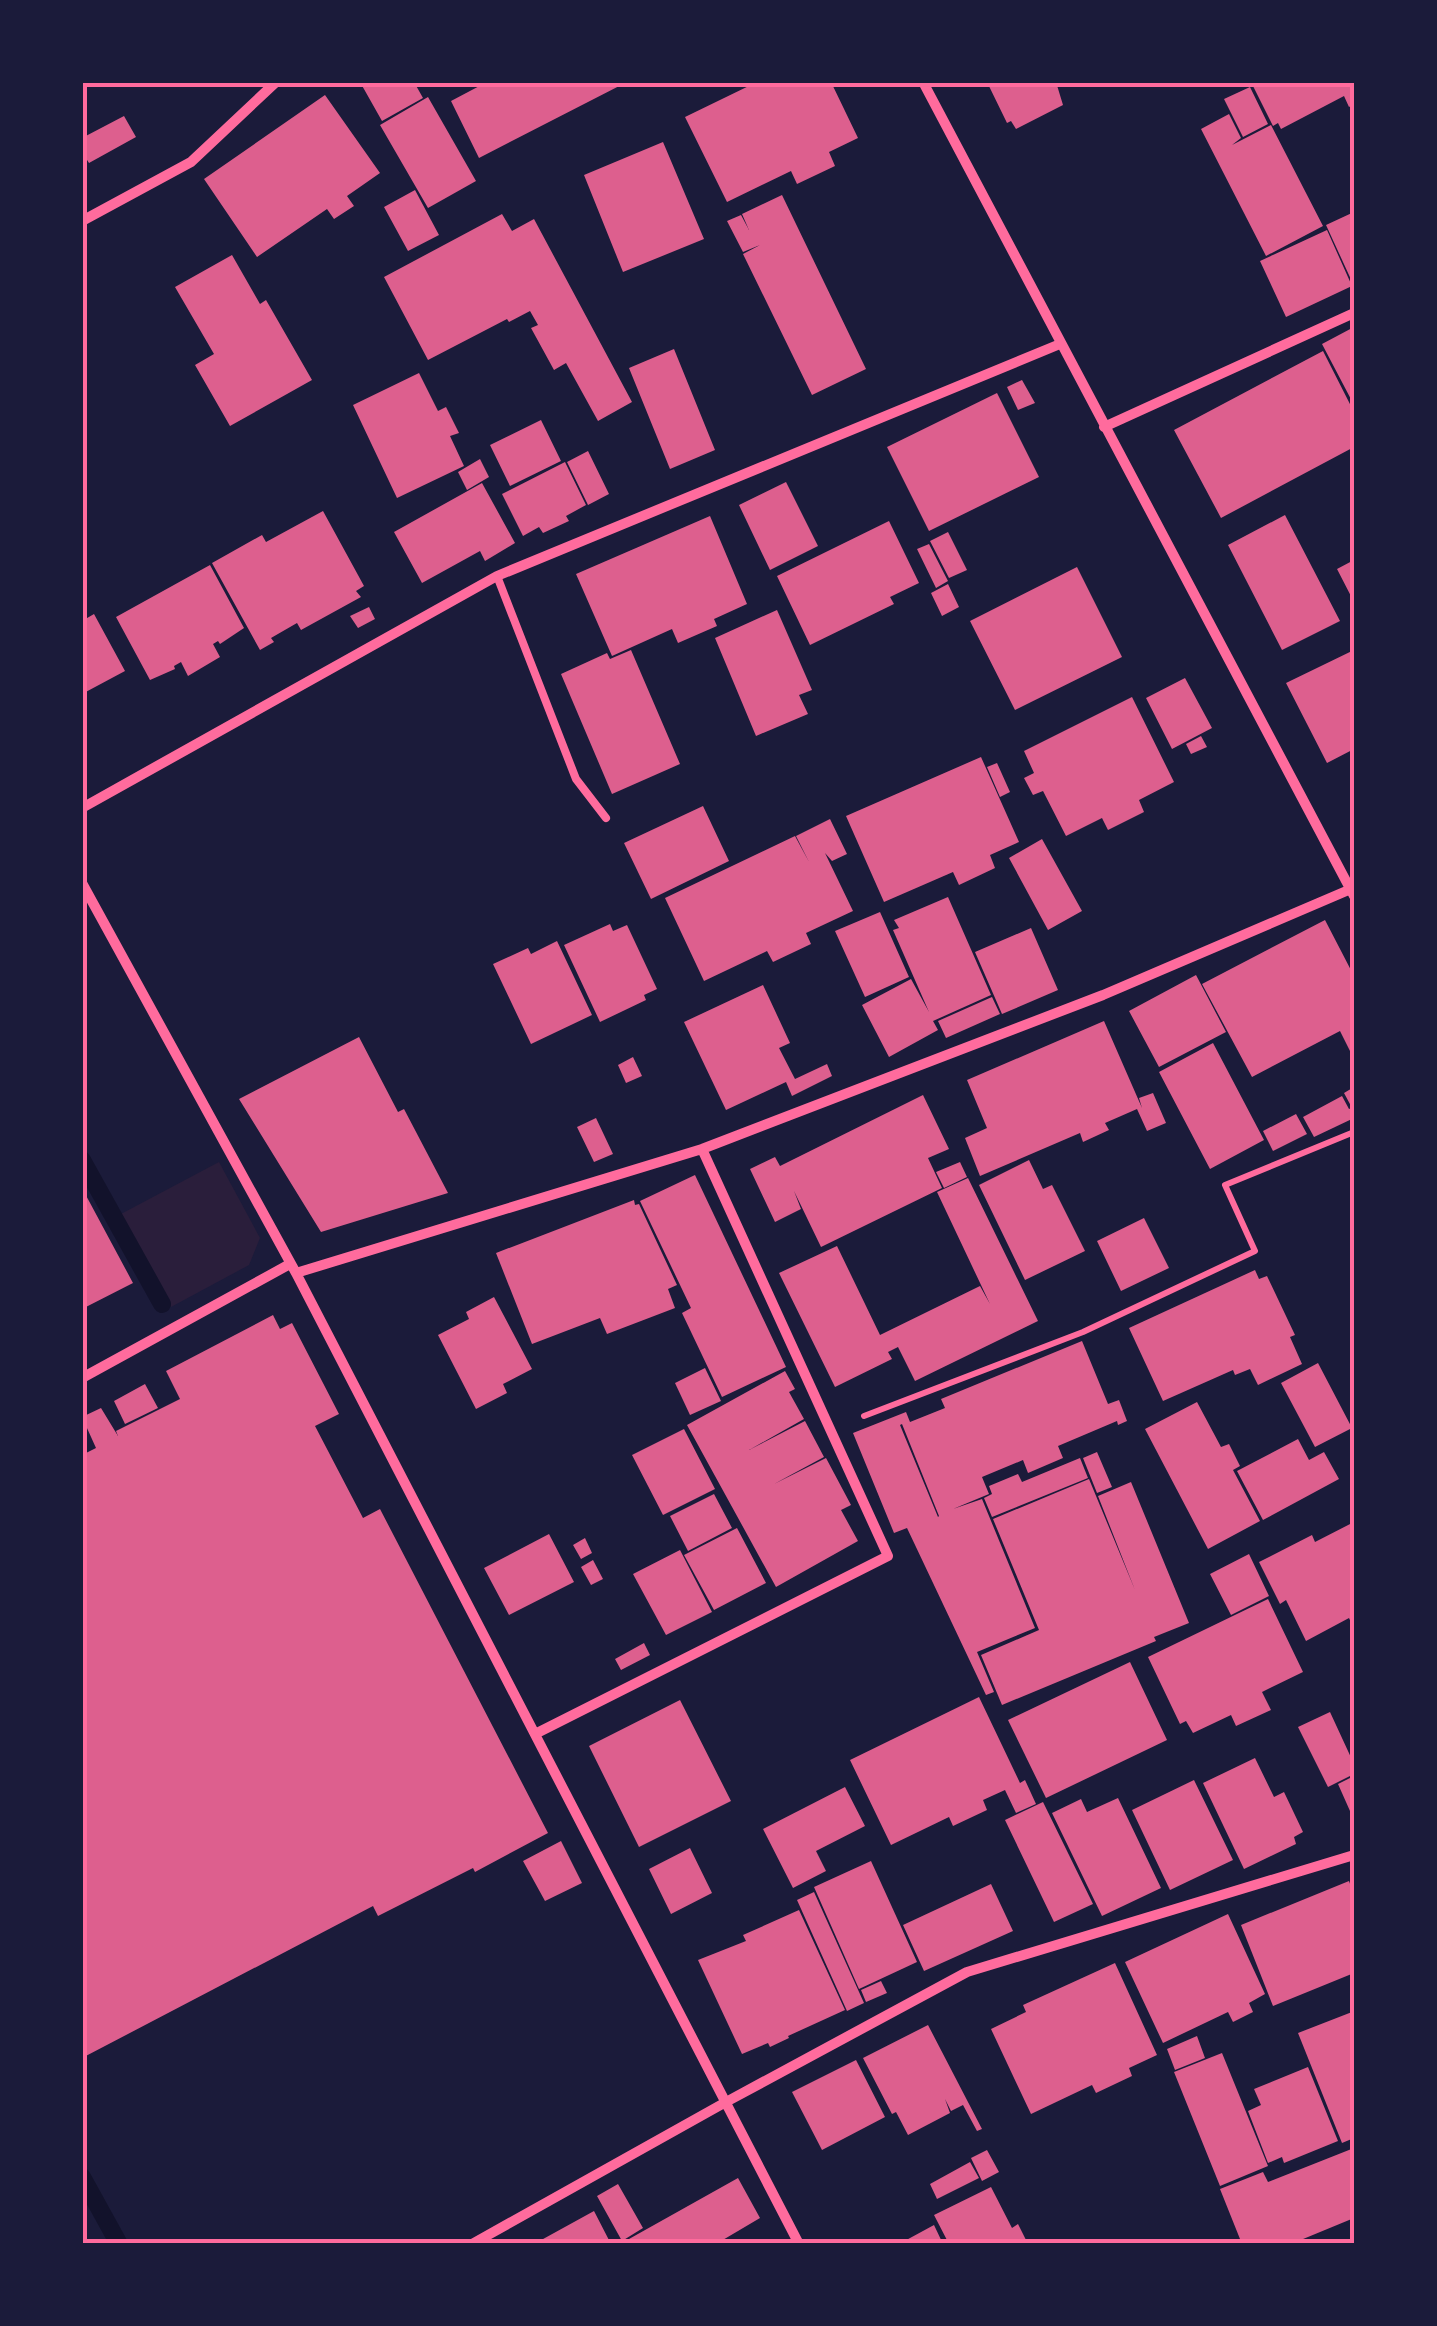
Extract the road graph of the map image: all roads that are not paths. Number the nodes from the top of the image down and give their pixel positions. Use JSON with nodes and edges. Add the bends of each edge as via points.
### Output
{"nodes":[{"id":1,"x":276,"y":82,"type":"edge"},
{"id":2,"x":923,"y":82,"type":"edge"},
{"id":3,"x":82,"y":221,"type":"edge"},
{"id":4,"x":1354,"y":313,"type":"edge"},
{"id":5,"x":1060,"y":344,"type":"junction"},
{"id":6,"x":1104,"y":427,"type":"junction"},
{"id":7,"x":496,"y":576,"type":"junction"},
{"id":8,"x":82,"y":808,"type":"edge"},
{"id":9,"x":606,"y":818,"type":"dead end"},
{"id":10,"x":82,"y":884,"type":"edge"},
{"id":11,"x":1353,"y":892,"type":"edge"},
{"id":12,"x":702,"y":1150,"type":"junction"},
{"id":13,"x":293,"y":1269,"type":"junction"},
{"id":14,"x":82,"y":1378,"type":"edge"},
{"id":15,"x":535,"y":1734,"type":"junction"},
{"id":16,"x":1354,"y":1855,"type":"edge"},
{"id":17,"x":726,"y":2102,"type":"junction"},
{"id":18,"x":472,"y":2244,"type":"edge"},
{"id":19,"x":799,"y":2244,"type":"edge"}],
"edges":[{"from":1,"to":3,"type":"street","via":[[192,162]]},
{"from":2,"to":5,"type":"street"},
{"from":4,"to":6,"type":"street"},
{"from":5,"to":6,"type":"street"},
{"from":5,"to":7,"type":"street"},
{"from":6,"to":11,"type":"street"},
{"from":7,"to":8,"type":"street"},
{"from":7,"to":9,"type":"lane","via":[[576,779]]},
{"from":10,"to":13,"type":"street"},
{"from":11,"to":12,"type":"street"},
{"from":12,"to":13,"type":"street"},
{"from":12,"to":15,"type":"street","via":[[888,1556]]},
{"from":13,"to":14,"type":"street"},
{"from":13,"to":15,"type":"street"},
{"from":15,"to":17,"type":"street"},
{"from":16,"to":17,"type":"street","via":[[967,1972]]},
{"from":17,"to":18,"type":"street"},
{"from":17,"to":19,"type":"street"}]}
